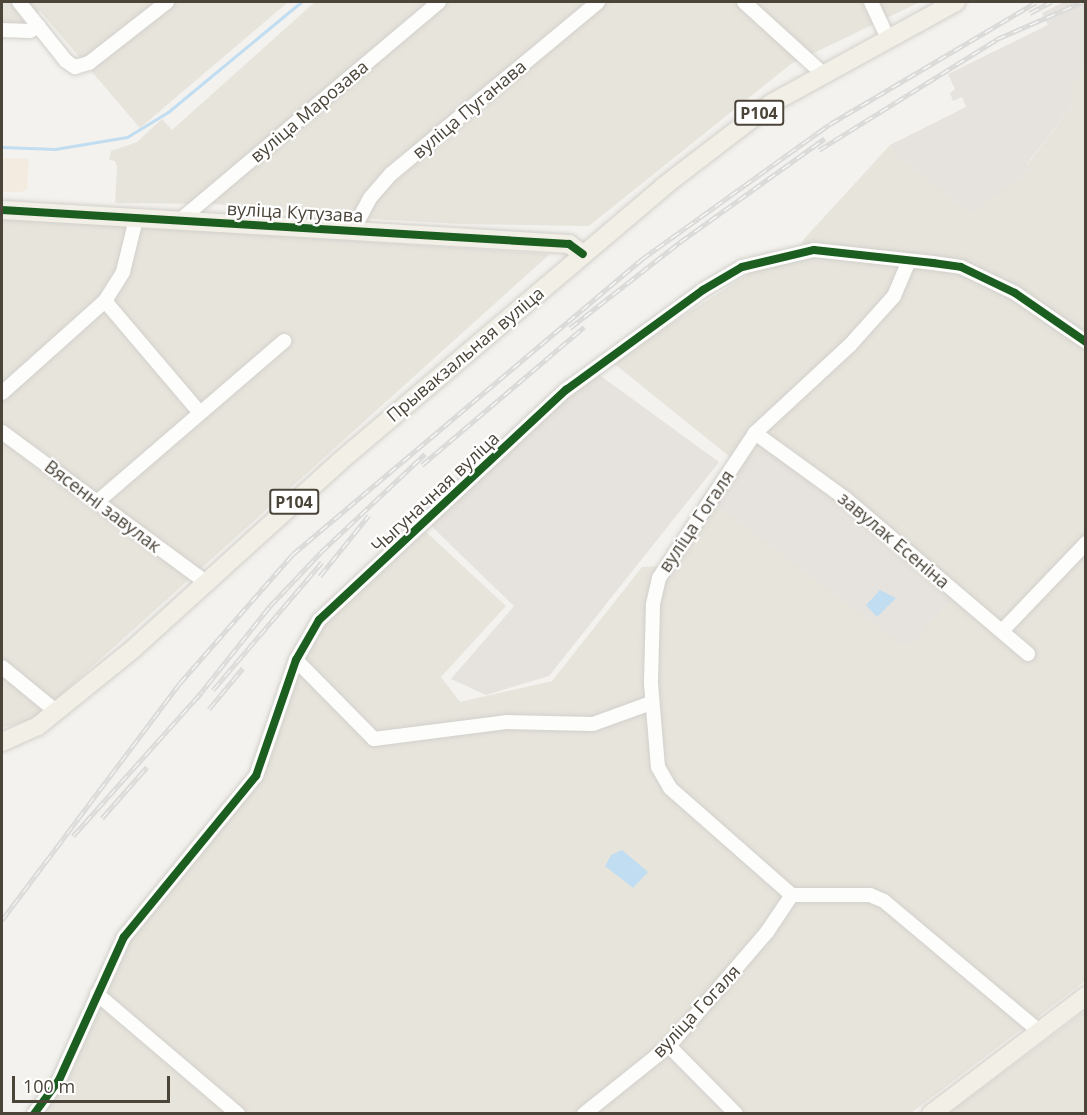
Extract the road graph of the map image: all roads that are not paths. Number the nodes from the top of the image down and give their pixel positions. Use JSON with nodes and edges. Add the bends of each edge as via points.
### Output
{"nodes":[{"id":1,"x":19,"y":2,"type":"edge"},
{"id":2,"x":167,"y":2,"type":"edge"},
{"id":3,"x":439,"y":2,"type":"edge"},
{"id":4,"x":598,"y":2,"type":"edge"},
{"id":5,"x":744,"y":2,"type":"edge"},
{"id":6,"x":870,"y":2,"type":"edge"},
{"id":7,"x":956,"y":2,"type":"edge"},
{"id":8,"x":39,"y":26,"type":"junction"},
{"id":9,"x":2,"y":30,"type":"edge"},
{"id":10,"x":888,"y":38,"type":"junction"},
{"id":11,"x":823,"y":74,"type":"junction"},
{"id":12,"x":2,"y":210,"type":"edge"},
{"id":13,"x":136,"y":219,"type":"junction"},
{"id":14,"x":178,"y":221,"type":"junction"},
{"id":15,"x":353,"y":230,"type":"junction"},
{"id":16,"x":583,"y":254,"type":"junction"},
{"id":17,"x":908,"y":262,"type":"junction"},
{"id":18,"x":105,"y":301,"type":"junction"},
{"id":19,"x":284,"y":341,"type":"dead end"},
{"id":20,"x":1086,"y":342,"type":"edge"},
{"id":21,"x":2,"y":393,"type":"edge"},
{"id":22,"x":199,"y":412,"type":"junction"},
{"id":23,"x":2,"y":432,"type":"edge"},
{"id":24,"x":755,"y":433,"type":"junction"},
{"id":25,"x":97,"y":502,"type":"junction"},
{"id":26,"x":1086,"y":543,"type":"edge"},
{"id":27,"x":204,"y":581,"type":"junction"},
{"id":28,"x":1002,"y":631,"type":"junction"},
{"id":29,"x":1028,"y":654,"type":"dead end"},
{"id":30,"x":296,"y":660,"type":"junction"},
{"id":31,"x":2,"y":667,"type":"edge"},
{"id":32,"x":651,"y":703,"type":"junction"},
{"id":33,"x":57,"y":712,"type":"junction"},
{"id":34,"x":2,"y":742,"type":"edge"},
{"id":35,"x":792,"y":895,"type":"junction"},
{"id":36,"x":97,"y":994,"type":"junction"},
{"id":37,"x":1086,"y":996,"type":"edge"},
{"id":38,"x":1040,"y":1032,"type":"junction"},
{"id":39,"x":669,"y":1046,"type":"junction"},
{"id":40,"x":34,"y":1113,"type":"edge"},
{"id":41,"x":238,"y":1113,"type":"edge"},
{"id":42,"x":584,"y":1113,"type":"edge"},
{"id":43,"x":736,"y":1113,"type":"edge"},
{"id":44,"x":931,"y":1113,"type":"edge"}],
"edges":[{"from":1,"to":8,"type":"street"},
{"from":2,"to":8,"type":"street","via":[[81,66],[66,61]]},
{"from":3,"to":14,"type":"street","name":"вуліца Марозава"},
{"from":4,"to":15,"type":"street","name":"вуліца Пуганава","via":[[391,174],[370,198]]},
{"from":5,"to":11,"type":"street"},
{"from":6,"to":10,"type":"street"},
{"from":7,"to":10,"type":"main road","name":"Прывакзальная вуліца","number":"Р104"},
{"from":8,"to":9,"type":"street","via":[[30,31]]},
{"from":10,"to":11,"type":"main road","name":"Прывакзальная вуліца","number":"Р104"},
{"from":11,"to":16,"type":"main road","name":"Прывакзальная вуліца","number":"Р104","via":[[737,129]]},
{"from":12,"to":13,"type":"main road","name":"вуліца Кутузава"},
{"from":13,"to":14,"type":"main road","name":"вуліца Кутузава"},
{"from":13,"to":18,"type":"street","via":[[123,272]]},
{"from":14,"to":15,"type":"main road","name":"вуліца Кутузава"},
{"from":15,"to":16,"type":"main road","name":"вуліца Кутузава","via":[[569,244]]},
{"from":16,"to":27,"type":"main road","name":"Прывакзальная вуліца","number":"Р104"},
{"from":17,"to":20,"type":"street","name":"Чыгуначная вуліца","via":[[962,267],[1015,293]]},
{"from":17,"to":24,"type":"street","name":"вуліца Гогаля","via":[[894,296],[850,345]]},
{"from":17,"to":30,"type":"street","name":"Чыгуначная вуліца","via":[[814,250],[742,267],[703,290],[566,390],[319,620]]},
{"from":18,"to":21,"type":"street"},
{"from":18,"to":22,"type":"street"},
{"from":19,"to":22,"type":"street"},
{"from":22,"to":25,"type":"street"},
{"from":23,"to":25,"type":"street","name":"Вясенні завулак"},
{"from":24,"to":28,"type":"street","name":"завулак Есеніна","via":[[846,499]]},
{"from":24,"to":32,"type":"street","name":"вуліца Гогаля","via":[[658,578],[653,605]]},
{"from":25,"to":27,"type":"street","name":"Вясенні завулак"},
{"from":26,"to":28,"type":"street"},
{"from":27,"to":33,"type":"main road","name":"Прывакзальная вуліца","number":"Р104","via":[[133,649]]},
{"from":28,"to":29,"type":"street","name":"завулак Есеніна"},
{"from":30,"to":32,"type":"street","via":[[374,740],[506,722],[593,724]]},
{"from":30,"to":36,"type":"street","name":"Чыгуначная вуліца","via":[[256,776],[124,937]]},
{"from":31,"to":33,"type":"street"},
{"from":32,"to":35,"type":"street","name":"вуліца Гогаля","via":[[658,767],[670,788]]},
{"from":33,"to":34,"type":"main road","name":"Прывакзальная вуліца","number":"Р104","via":[[38,726]]},
{"from":35,"to":38,"type":"street","via":[[870,896],[884,901]]},
{"from":35,"to":39,"type":"street","name":"вуліца Гогаля","via":[[767,932]]},
{"from":36,"to":40,"type":"street","name":"Чыгуначная вуліца","via":[[59,1080]]},
{"from":36,"to":41,"type":"street"},
{"from":37,"to":38,"type":"main road"},
{"from":38,"to":44,"type":"main road"},
{"from":39,"to":42,"type":"street","name":"вуліца Гогаля"},
{"from":39,"to":43,"type":"street"}]}
